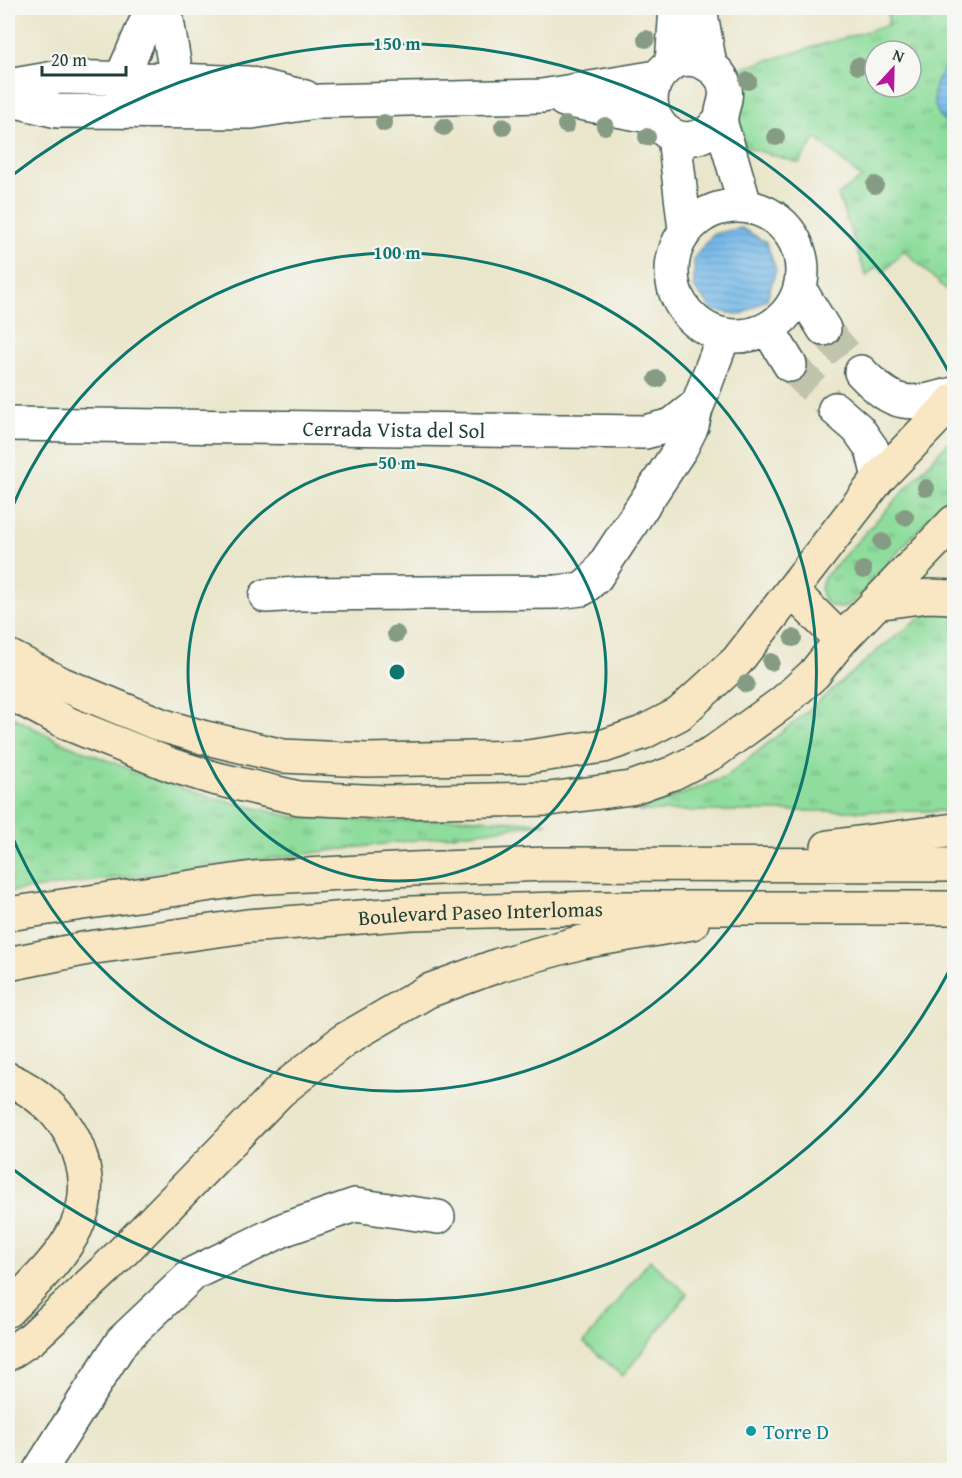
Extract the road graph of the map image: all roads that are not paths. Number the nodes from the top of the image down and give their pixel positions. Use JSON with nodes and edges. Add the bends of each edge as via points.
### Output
{"nodes":[{"id":1,"x":152,"y":8,"type":"edge"},
{"id":2,"x":165,"y":8,"type":"edge"},
{"id":3,"x":676,"y":8,"type":"edge"},
{"id":4,"x":700,"y":8,"type":"edge"},
{"id":5,"x":710,"y":64,"type":"junction"},
{"id":6,"x":664,"y":70,"type":"junction"},
{"id":7,"x":121,"y":79,"type":"junction"},
{"id":8,"x":8,"y":86,"type":"edge"},
{"id":9,"x":176,"y":96,"type":"junction"},
{"id":10,"x":542,"y":96,"type":"junction"},
{"id":11,"x":8,"y":99,"type":"edge"},
{"id":12,"x":126,"y":112,"type":"junction"},
{"id":13,"x":720,"y":120,"type":"junction"},
{"id":14,"x":664,"y":127,"type":"junction"},
{"id":15,"x":745,"y":205,"type":"junction"},
{"id":16,"x":684,"y":230,"type":"junction"},
{"id":17,"x":800,"y":290,"type":"junction"},
{"id":18,"x":768,"y":329,"type":"junction"},
{"id":19,"x":824,"y":329,"type":"tunnel mouth"},
{"id":20,"x":724,"y":335,"type":"junction"},
{"id":21,"x":790,"y":365,"type":"tunnel mouth"},
{"id":22,"x":861,"y":372,"type":"tunnel mouth"},
{"id":23,"x":954,"y":394,"type":"edge"},
{"id":24,"x":954,"y":400,"type":"edge"},
{"id":25,"x":698,"y":404,"type":"junction"},
{"id":26,"x":835,"y":408,"type":"tunnel mouth"},
{"id":27,"x":8,"y":424,"type":"edge"},
{"id":28,"x":879,"y":478,"type":"junction"},
{"id":29,"x":954,"y":522,"type":"edge"},
{"id":30,"x":792,"y":591,"type":"junction"},
{"id":31,"x":266,"y":596,"type":"dead end"},
{"id":32,"x":954,"y":597,"type":"edge"},
{"id":33,"x":876,"y":603,"type":"junction"},
{"id":34,"x":841,"y":640,"type":"junction"},
{"id":35,"x":8,"y":656,"type":"edge"},
{"id":36,"x":8,"y":692,"type":"edge"},
{"id":37,"x":954,"y":830,"type":"edge"},
{"id":38,"x":685,"y":865,"type":"junction"},
{"id":39,"x":954,"y":865,"type":"edge"},
{"id":40,"x":791,"y":907,"type":"junction"},
{"id":41,"x":954,"y":908,"type":"edge"},
{"id":42,"x":8,"y":914,"type":"edge"},
{"id":43,"x":8,"y":964,"type":"edge"},
{"id":44,"x":8,"y":1079,"type":"edge"},
{"id":45,"x":438,"y":1217,"type":"dead end"},
{"id":46,"x":8,"y":1310,"type":"edge"},
{"id":47,"x":8,"y":1354,"type":"edge"},
{"id":48,"x":40,"y":1470,"type":"edge"}],
"edges":[{"from":1,"to":7,"type":"street"},
{"from":2,"to":9,"type":"street"},
{"from":3,"to":6,"type":"street"},
{"from":4,"to":5,"type":"street"},
{"from":5,"to":6,"type":"street","via":[[691,59]]},
{"from":5,"to":13,"type":"street","via":[[723,80],[727,100]]},
{"from":6,"to":10,"type":"street"},
{"from":6,"to":14,"type":"street","via":[[650,97]]},
{"from":7,"to":8,"type":"street","via":[[60,77]]},
{"from":7,"to":9,"type":"street"},
{"from":7,"to":12,"type":"street"},
{"from":9,"to":10,"type":"street","via":[[252,112],[321,101]]},
{"from":9,"to":12,"type":"street"},
{"from":10,"to":14,"type":"street"},
{"from":11,"to":12,"type":"street","via":[[57,111]]},
{"from":13,"to":14,"type":"street","via":[[708,132],[691,138]]},
{"from":13,"to":15,"type":"street"},
{"from":14,"to":16,"type":"street"},
{"from":15,"to":16,"type":"street","via":[[711,210]]},
{"from":15,"to":17,"type":"street","via":[[761,209],[787,228],[801,258]]},
{"from":16,"to":20,"type":"street","via":[[671,265],[679,303],[706,329]]},
{"from":17,"to":18,"type":"street","via":[[788,313]]},
{"from":17,"to":19,"type":"street"},
{"from":18,"to":20,"type":"street","via":[[740,337]]},
{"from":18,"to":21,"type":"street"},
{"from":20,"to":25,"type":"street"},
{"from":22,"to":23,"type":"street","via":[[889,398],[919,404]]},
{"from":24,"to":28,"type":"main road"},
{"from":25,"to":27,"type":"street","name":"Cerrada Vista del Sol","via":[[672,425],[645,432]]},
{"from":25,"to":31,"type":"street","via":[[681,448],[596,577],[582,589]]},
{"from":26,"to":28,"type":"street","via":[[858,429],[872,449]]},
{"from":28,"to":30,"type":"main road"},
{"from":29,"to":33,"type":"main road"},
{"from":30,"to":34,"type":"main road"},
{"from":30,"to":35,"type":"main road","via":[[737,661],[679,714],[604,746],[527,757],[366,760],[283,756],[161,725],[62,684]]},
{"from":32,"to":33,"type":"main road"},
{"from":33,"to":34,"type":"main road"},
{"from":34,"to":36,"type":"main road","via":[[814,674],[782,703],[714,752],[631,788],[549,799],[385,802],[299,798],[171,765],[69,724]]},
{"from":37,"to":38,"type":"main road"},
{"from":38,"to":39,"type":"main road"},
{"from":38,"to":42,"type":"main road","via":[[548,864],[253,878]]},
{"from":40,"to":41,"type":"main road","name":"Boulevard Paseo Interlomas"},
{"from":40,"to":43,"type":"main road","name":"Boulevard Paseo Interlomas","via":[[411,913],[247,926],[88,948]]},
{"from":40,"to":47,"type":"main road","via":[[582,942],[428,991],[344,1040],[280,1091],[107,1268],[32,1338]]},
{"from":44,"to":46,"type":"main road","via":[[27,1087],[66,1125],[79,1150],[87,1179],[84,1208],[76,1227],[53,1264]]},
{"from":45,"to":48,"type":"street","via":[[355,1205],[285,1229],[194,1273],[122,1341]]}]}
